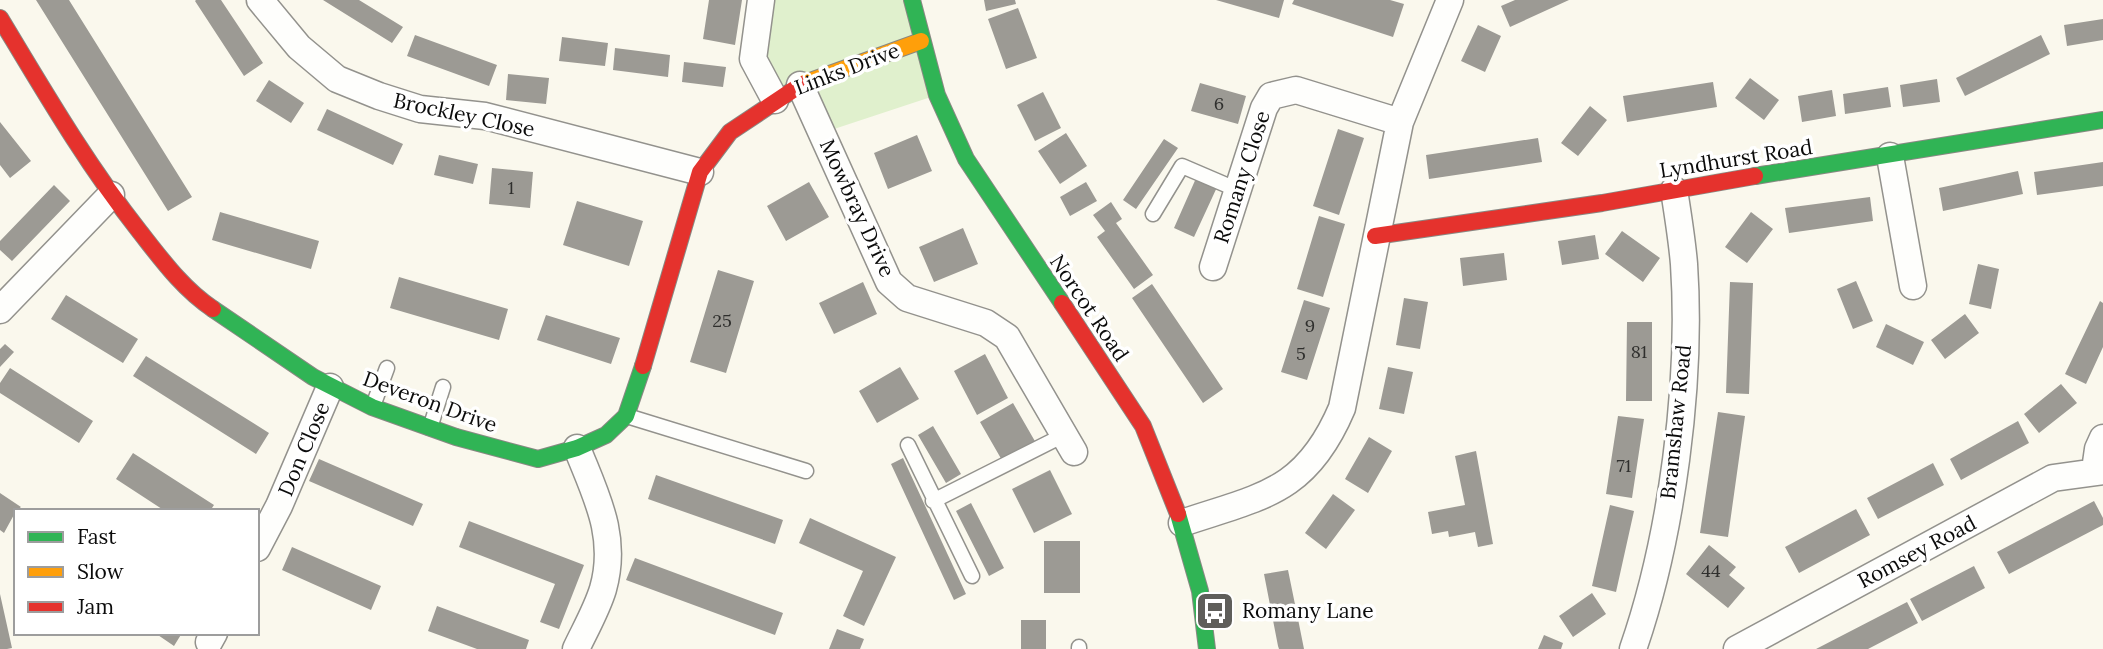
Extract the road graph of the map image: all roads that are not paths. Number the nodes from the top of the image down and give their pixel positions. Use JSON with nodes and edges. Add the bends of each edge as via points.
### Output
{"nodes":[{"id":1,"x":260,"y":0,"type":"edge"},
{"id":2,"x":761,"y":0,"type":"edge"},
{"id":3,"x":912,"y":0,"type":"edge"},
{"id":4,"x":1450,"y":0,"type":"edge"},
{"id":5,"x":0,"y":18,"type":"edge"},
{"id":6,"x":921,"y":40,"type":"junction"},
{"id":7,"x":800,"y":85,"type":"junction"},
{"id":8,"x":775,"y":100,"type":"junction"},
{"id":9,"x":2103,"y":120,"type":"edge"},
{"id":10,"x":1400,"y":122,"type":"junction"},
{"id":11,"x":1890,"y":156,"type":"junction"},
{"id":12,"x":696,"y":182,"type":"junction"},
{"id":13,"x":1238,"y":190,"type":"junction"},
{"id":14,"x":1674,"y":190,"type":"junction"},
{"id":15,"x":111,"y":195,"type":"junction"},
{"id":16,"x":1153,"y":214,"type":"dead end"},
{"id":17,"x":1375,"y":236,"type":"junction"},
{"id":18,"x":1213,"y":267,"type":"dead end"},
{"id":19,"x":1913,"y":286,"type":"dead end"},
{"id":20,"x":0,"y":310,"type":"edge"},
{"id":21,"x":387,"y":368,"type":"dead end"},
{"id":22,"x":330,"y":387,"type":"junction"},
{"id":23,"x":443,"y":387,"type":"dead end"},
{"id":24,"x":372,"y":408,"type":"junction"},
{"id":25,"x":626,"y":416,"type":"junction"},
{"id":26,"x":430,"y":429,"type":"junction"},
{"id":27,"x":2103,"y":438,"type":"edge"},
{"id":28,"x":1069,"y":444,"type":"joint"},
{"id":29,"x":908,"y":445,"type":"dead end"},
{"id":30,"x":577,"y":448,"type":"junction"},
{"id":31,"x":2099,"y":470,"type":"edge"},
{"id":32,"x":806,"y":471,"type":"dead end"},
{"id":33,"x":933,"y":501,"type":"junction"},
{"id":34,"x":1182,"y":523,"type":"junction"},
{"id":35,"x":259,"y":544,"type":"edge"},
{"id":36,"x":972,"y":576,"type":"dead end"},
{"id":37,"x":576,"y":649,"type":"edge"},
{"id":38,"x":1207,"y":649,"type":"edge"},
{"id":39,"x":1633,"y":649,"type":"edge"},
{"id":40,"x":1737,"y":649,"type":"edge"}],
"edges":[{"from":1,"to":12,"type":"street","name":"Brockley Close","via":[[299,47],[337,79],[420,109],[485,116]]},
{"from":2,"to":8,"type":"street","name":"Links Drive","via":[[753,58]]},
{"from":3,"to":6,"type":"street","name":"Norcot Road"},
{"from":4,"to":10,"type":"street"},
{"from":5,"to":15,"type":"street","name":"Deveron Drive"},
{"from":6,"to":7,"type":"street","name":"Links Drive"},
{"from":6,"to":34,"type":"street","name":"Norcot Road","via":[[937,95],[966,159],[1143,426]]},
{"from":7,"to":8,"type":"street","name":"Links Drive"},
{"from":7,"to":28,"type":"street","name":"Mowbray Drive","via":[[889,282],[907,298],[986,323],[1007,337]]},
{"from":8,"to":12,"type":"street","name":"Links Drive","via":[[730,132]]},
{"from":9,"to":11,"type":"street","name":"Lyndhurst Road"},
{"from":10,"to":13,"type":"street","name":"Romany Close","via":[[1296,90],[1271,96]]},
{"from":10,"to":17,"type":"street"},
{"from":11,"to":14,"type":"street","name":"Lyndhurst Road"},
{"from":11,"to":19,"type":"street"},
{"from":12,"to":25,"type":"street"},
{"from":13,"to":16,"type":"lane","via":[[1182,166]]},
{"from":13,"to":18,"type":"street","name":"Romany Close"},
{"from":14,"to":17,"type":"street","name":"Lyndhurst Road"},
{"from":14,"to":39,"type":"street","name":"Bramshaw Road","via":[[1686,323],[1681,404],[1670,499]]},
{"from":15,"to":20,"type":"street"},
{"from":15,"to":22,"type":"street","name":"Deveron Drive","via":[[172,273],[207,305]]},
{"from":17,"to":34,"type":"street","via":[[1342,408],[1315,459],[1289,482],[1263,496]]},
{"from":21,"to":24,"type":"lane"},
{"from":22,"to":24,"type":"street","name":"Deveron Drive"},
{"from":22,"to":35,"type":"street","name":"Don Close"},
{"from":23,"to":26,"type":"lane"},
{"from":24,"to":26,"type":"street","name":"Deveron Drive"},
{"from":25,"to":30,"type":"street","name":"Deveron Drive","via":[[606,435]]},
{"from":25,"to":32,"type":"lane"},
{"from":26,"to":30,"type":"street","name":"Deveron Drive","via":[[538,459]]},
{"from":27,"to":31,"type":"street","via":[[2098,449]]},
{"from":28,"to":33,"type":"lane"},
{"from":29,"to":33,"type":"lane"},
{"from":30,"to":37,"type":"street","via":[[605,521],[609,546],[603,589]]},
{"from":31,"to":40,"type":"street","name":"Romsey Road","via":[[2053,478]]},
{"from":33,"to":36,"type":"lane"},
{"from":34,"to":38,"type":"street","name":"Norcot Road","via":[[1200,591]]}]}
